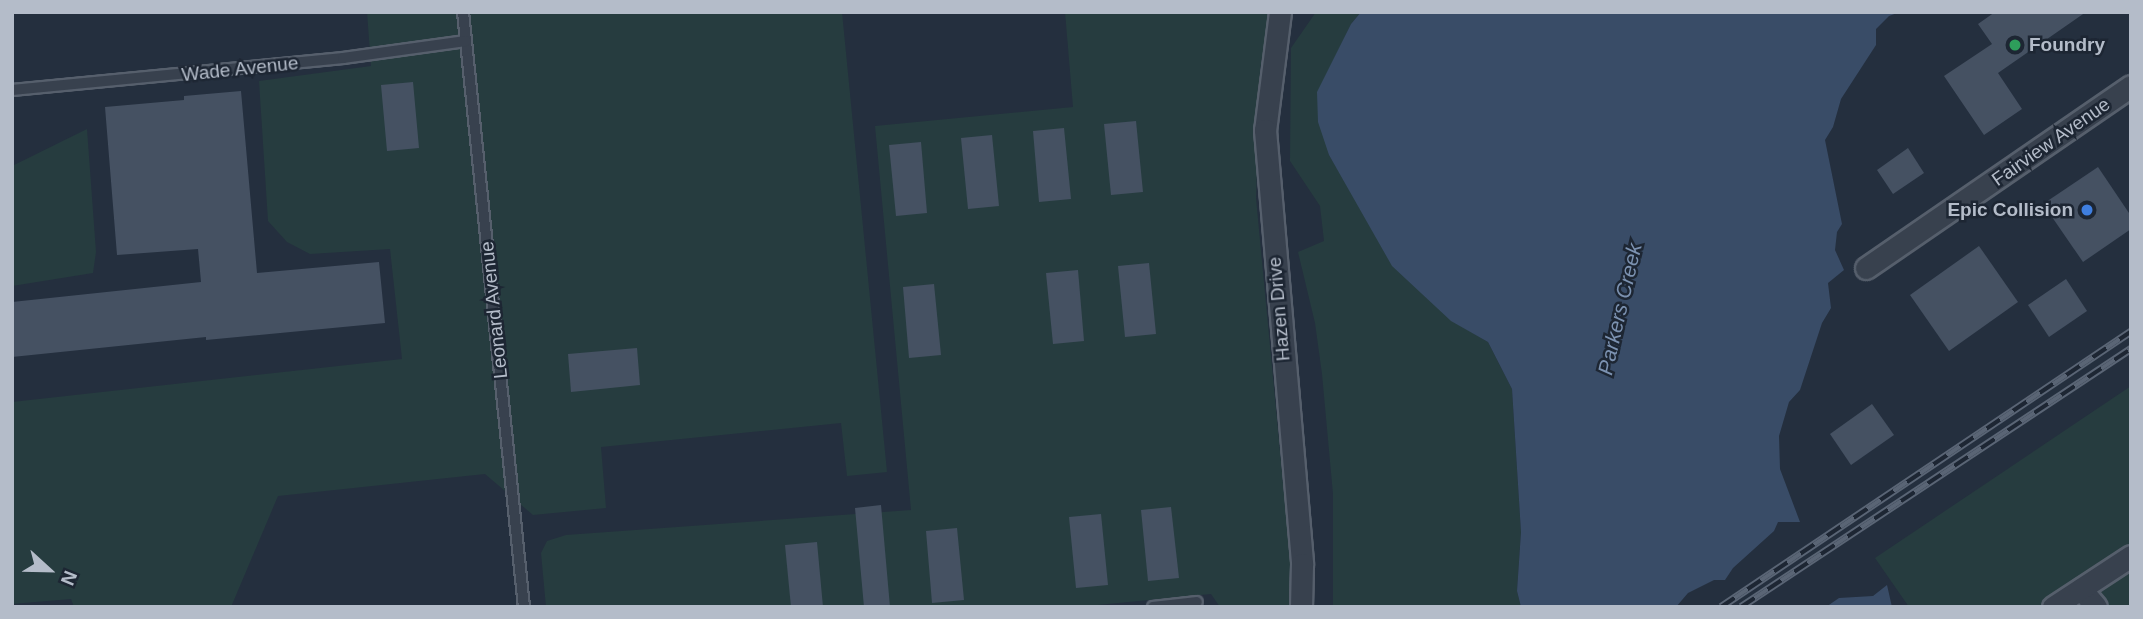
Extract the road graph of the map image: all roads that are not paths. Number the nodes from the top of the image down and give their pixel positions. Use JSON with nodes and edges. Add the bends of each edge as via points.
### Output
{"nodes":[{"id":1,"x":463,"y":12,"type":"edge"},
{"id":2,"x":1280,"y":12,"type":"edge"},
{"id":3,"x":466,"y":41,"type":"junction"},
{"id":4,"x":2131,"y":86,"type":"edge"},
{"id":5,"x":12,"y":90,"type":"edge"},
{"id":6,"x":1866,"y":268,"type":"dead end"},
{"id":7,"x":2131,"y":556,"type":"edge"},
{"id":8,"x":2081,"y":589,"type":"junction"},
{"id":9,"x":1197,"y":602,"type":"dead end"},
{"id":10,"x":524,"y":607,"type":"edge"},
{"id":11,"x":1153,"y":607,"type":"edge"},
{"id":12,"x":1301,"y":607,"type":"edge"},
{"id":13,"x":2053,"y":607,"type":"edge"},
{"id":14,"x":2096,"y":607,"type":"edge"}],
"edges":[{"from":1,"to":3,"type":"lane","name":"Leonard Avenue"},
{"from":2,"to":12,"type":"street","name":"Hazen Drive","via":[[1265,130],[1302,564]]},
{"from":3,"to":5,"type":"lane","name":"Wade Avenue","via":[[343,58]]},
{"from":3,"to":10,"type":"lane","name":"Leonard Avenue"},
{"from":4,"to":6,"type":"street","name":"Fairview Avenue"},
{"from":7,"to":8,"type":"street"},
{"from":8,"to":13,"type":"street"},
{"from":8,"to":14,"type":"street"},
{"from":9,"to":11,"type":"lane"}]}
